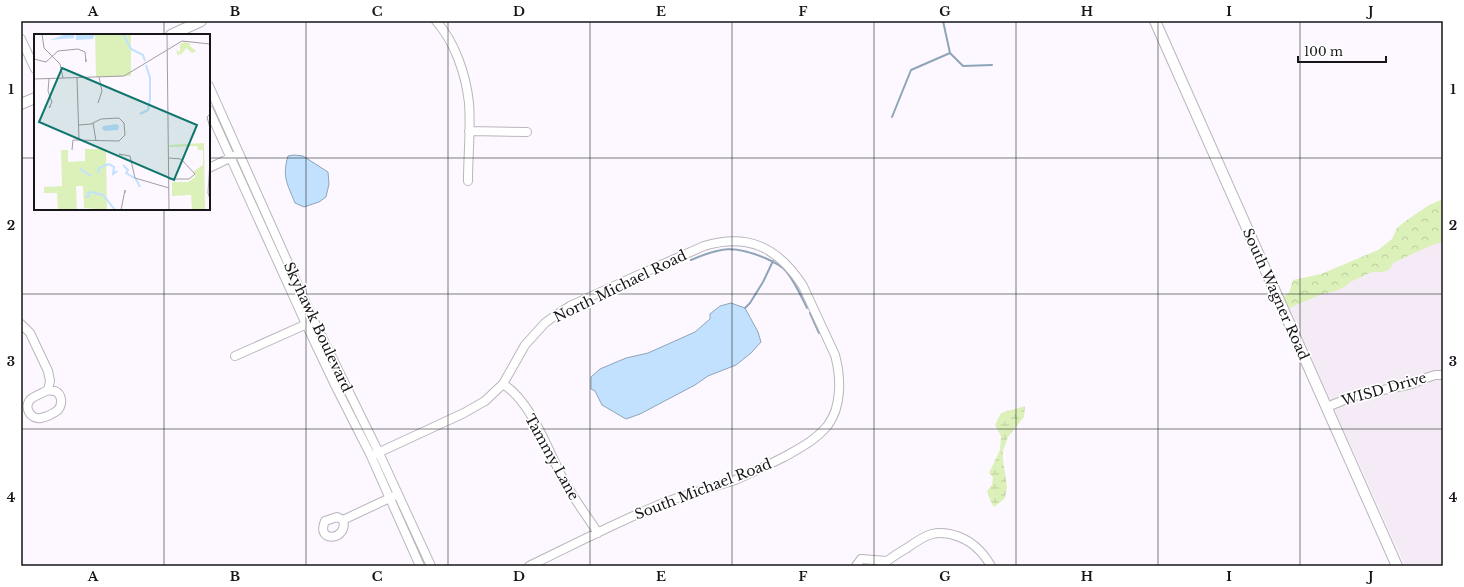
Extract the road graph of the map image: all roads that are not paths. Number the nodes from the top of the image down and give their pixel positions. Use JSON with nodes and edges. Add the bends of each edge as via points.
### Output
{"nodes":[{"id":1,"x":201,"y":21,"type":"edge"},
{"id":2,"x":436,"y":21,"type":"edge"},
{"id":3,"x":1156,"y":21,"type":"edge"},
{"id":4,"x":184,"y":32,"type":"edge"},
{"id":5,"x":21,"y":40,"type":"edge"},
{"id":6,"x":34,"y":67,"type":"edge"},
{"id":7,"x":210,"y":88,"type":"edge"},
{"id":8,"x":34,"y":98,"type":"edge"},
{"id":9,"x":21,"y":104,"type":"edge"},
{"id":10,"x":210,"y":112,"type":"edge"},
{"id":11,"x":470,"y":131,"type":"junction"},
{"id":12,"x":527,"y":132,"type":"dead end"},
{"id":13,"x":239,"y":154,"type":"junction"},
{"id":14,"x":230,"y":158,"type":"junction"},
{"id":15,"x":210,"y":168,"type":"edge"},
{"id":16,"x":468,"y":181,"type":"dead end"},
{"id":17,"x":314,"y":321,"type":"junction"},
{"id":18,"x":21,"y":324,"type":"edge"},
{"id":19,"x":306,"y":324,"type":"junction"},
{"id":20,"x":835,"y":355,"type":"joint"},
{"id":21,"x":235,"y":356,"type":"dead end"},
{"id":22,"x":1443,"y":375,"type":"edge"},
{"id":23,"x":503,"y":384,"type":"junction"},
{"id":24,"x":48,"y":390,"type":"dead end"},
{"id":25,"x":1327,"y":407,"type":"junction"},
{"id":26,"x":375,"y":454,"type":"junction"},
{"id":27,"x":398,"y":494,"type":"junction"},
{"id":28,"x":389,"y":498,"type":"junction"},
{"id":29,"x":343,"y":520,"type":"dead end"},
{"id":30,"x":598,"y":533,"type":"junction"},
{"id":31,"x":884,"y":564,"type":"edge"},
{"id":32,"x":420,"y":566,"type":"edge"},
{"id":33,"x":431,"y":566,"type":"edge"},
{"id":34,"x":529,"y":566,"type":"edge"},
{"id":35,"x":856,"y":566,"type":"edge"},
{"id":36,"x":991,"y":566,"type":"edge"},
{"id":37,"x":1397,"y":566,"type":"edge"}],
"edges":[{"from":1,"to":4,"type":"main road"},
{"from":2,"to":11,"type":"street","via":[[448,37],[462,72],[469,104]]},
{"from":3,"to":25,"type":"main road","name":"South Wagner Road"},
{"from":5,"to":6,"type":"street"},
{"from":7,"to":13,"type":"street","name":"Skyhawk Boulevard"},
{"from":8,"to":9,"type":"main road"},
{"from":10,"to":14,"type":"street","name":"Skyhawk Boulevard"},
{"from":11,"to":12,"type":"street"},
{"from":11,"to":16,"type":"street"},
{"from":13,"to":14,"type":"street"},
{"from":13,"to":17,"type":"street","name":"Skyhawk Boulevard"},
{"from":14,"to":15,"type":"street"},
{"from":14,"to":19,"type":"street","name":"Skyhawk Boulevard"},
{"from":17,"to":19,"type":"street"},
{"from":17,"to":26,"type":"street","name":"Skyhawk Boulevard"},
{"from":18,"to":24,"type":"street","via":[[30,333],[48,371]]},
{"from":19,"to":21,"type":"street"},
{"from":19,"to":26,"type":"street","name":"Skyhawk Boulevard","via":[[335,385]]},
{"from":20,"to":23,"type":"street","name":"North Michael Road","via":[[803,286],[788,265],[764,248],[728,241],[704,246],[570,306],[545,323],[525,345]]},
{"from":20,"to":30,"type":"street","name":"South Michael Road","via":[[839,372],[837,407],[828,424],[816,438],[746,475],[664,503]]},
{"from":22,"to":25,"type":"street","name":"WISD Drive","via":[[1354,396]]},
{"from":23,"to":26,"type":"street","name":"North Michael Road","via":[[476,407]]},
{"from":23,"to":30,"type":"street","name":"Tammy Lane","via":[[518,397],[537,427],[565,482]]},
{"from":25,"to":37,"type":"main road","name":"South Wagner Road"},
{"from":26,"to":27,"type":"street","name":"Skyhawk Boulevard"},
{"from":26,"to":28,"type":"street","name":"Skyhawk Boulevard"},
{"from":27,"to":28,"type":"street"},
{"from":27,"to":33,"type":"street","name":"Skyhawk Boulevard"},
{"from":28,"to":29,"type":"street"},
{"from":28,"to":32,"type":"street","name":"Skyhawk Boulevard"},
{"from":30,"to":34,"type":"street","name":"South Michael Road"},
{"from":31,"to":35,"type":"street","via":[[861,559]]},
{"from":31,"to":36,"type":"street","via":[[932,534],[945,533],[969,541],[981,551]]}]}
